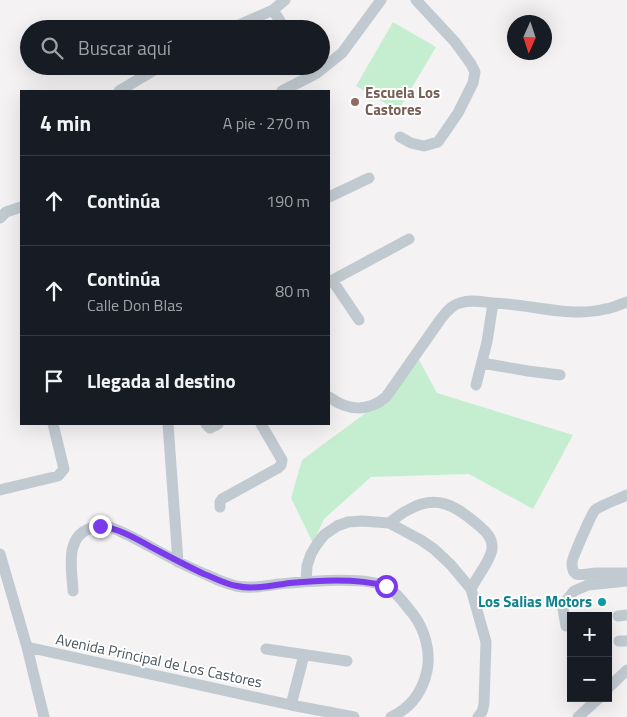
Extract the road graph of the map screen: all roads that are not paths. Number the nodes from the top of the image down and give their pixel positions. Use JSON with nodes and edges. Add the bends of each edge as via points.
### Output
{"nodes":[{"id":1,"x":285,"y":0,"type":"edge"},
{"id":2,"x":382,"y":0,"type":"edge"},
{"id":3,"x":416,"y":0,"type":"edge"},
{"id":4,"x":273,"y":10,"type":"junction"},
{"id":5,"x":250,"y":20,"type":"edge"},
{"id":6,"x":279,"y":20,"type":"edge"},
{"id":7,"x":330,"y":61,"type":"edge"},
{"id":8,"x":146,"y":75,"type":"edge"},
{"id":9,"x":307,"y":75,"type":"edge"},
{"id":10,"x":121,"y":90,"type":"edge"},
{"id":11,"x":284,"y":90,"type":"edge"},
{"id":12,"x":400,"y":137,"type":"dead end"},
{"id":13,"x":369,"y":178,"type":"dead end"},
{"id":14,"x":330,"y":197,"type":"edge"},
{"id":15,"x":20,"y":207,"type":"edge"},
{"id":16,"x":0,"y":218,"type":"edge"},
{"id":17,"x":409,"y":239,"type":"dead end"},
{"id":18,"x":330,"y":281,"type":"edge"},
{"id":19,"x":627,"y":302,"type":"edge"},
{"id":20,"x":493,"y":303,"type":"junction"},
{"id":21,"x":359,"y":320,"type":"dead end"},
{"id":22,"x":482,"y":363,"type":"junction"},
{"id":23,"x":560,"y":375,"type":"dead end"},
{"id":24,"x":476,"y":384,"type":"dead end"},
{"id":25,"x":330,"y":399,"type":"edge"},
{"id":26,"x":53,"y":425,"type":"edge"},
{"id":27,"x":168,"y":425,"type":"edge"},
{"id":28,"x":262,"y":425,"type":"edge"},
{"id":29,"x":0,"y":490,"type":"edge"},
{"id":30,"x":627,"y":495,"type":"edge"},
{"id":31,"x":220,"y":507,"type":"dead end"},
{"id":32,"x":389,"y":523,"type":"junction"},
{"id":33,"x":0,"y":554,"type":"edge"},
{"id":34,"x":178,"y":562,"type":"junction"},
{"id":35,"x":627,"y":573,"type":"edge"},
{"id":36,"x":306,"y":581,"type":"junction"},
{"id":37,"x":627,"y":581,"type":"edge"},
{"id":38,"x":471,"y":589,"type":"junction"},
{"id":39,"x":74,"y":591,"type":"dead end"},
{"id":40,"x":6,"y":594,"type":"edge"},
{"id":41,"x":566,"y":626,"type":"dead end"},
{"id":42,"x":27,"y":647,"type":"junction"},
{"id":43,"x":266,"y":649,"type":"dead end"},
{"id":44,"x":304,"y":655,"type":"junction"},
{"id":45,"x":347,"y":661,"type":"dead end"},
{"id":46,"x":627,"y":670,"type":"edge"},
{"id":47,"x":612,"y":684,"type":"edge"},
{"id":48,"x":595,"y":702,"type":"edge"},
{"id":49,"x":291,"y":705,"type":"junction"},
{"id":50,"x":44,"y":717,"type":"edge"},
{"id":51,"x":54,"y":717,"type":"edge"},
{"id":52,"x":354,"y":717,"type":"edge"},
{"id":53,"x":391,"y":717,"type":"edge"},
{"id":54,"x":478,"y":717,"type":"edge"},
{"id":55,"x":578,"y":717,"type":"edge"}],
"edges":[{"from":1,"to":4,"type":"street"},
{"from":2,"to":7,"type":"street","via":[[342,53]]},
{"from":3,"to":12,"type":"street","via":[[455,42],[475,72],[458,113],[438,142],[424,146]]},
{"from":4,"to":5,"type":"street"},
{"from":4,"to":6,"type":"street"},
{"from":8,"to":10,"type":"street"},
{"from":9,"to":11,"type":"street"},
{"from":13,"to":14,"type":"street"},
{"from":15,"to":16,"type":"street"},
{"from":17,"to":18,"type":"street"},
{"from":18,"to":21,"type":"street"},
{"from":19,"to":20,"type":"street","via":[[580,312]]},
{"from":20,"to":22,"type":"street"},
{"from":20,"to":25,"type":"street","via":[[470,300],[457,303],[450,309],[379,403],[360,408],[344,406]]},
{"from":22,"to":23,"type":"street"},
{"from":22,"to":24,"type":"street"},
{"from":26,"to":29,"type":"street","via":[[64,469],[58,476]]},
{"from":27,"to":34,"type":"street"},
{"from":28,"to":31,"type":"street","via":[[282,460],[281,465],[222,499]]},
{"from":30,"to":35,"type":"street","via":[[595,510],[590,516],[574,555],[572,570],[582,575]]},
{"from":32,"to":36,"type":"street","via":[[348,522],[324,535],[311,554]]},
{"from":32,"to":38,"type":"street","via":[[434,549]]},
{"from":32,"to":38,"type":"street","via":[[407,510],[430,503],[440,503],[463,512],[492,541],[490,556]]},
{"from":33,"to":40,"type":"street"},
{"from":34,"to":36,"type":"street","via":[[238,587]]},
{"from":34,"to":39,"type":"street","via":[[109,527],[90,528],[76,538],[70,554]]},
{"from":36,"to":53,"type":"street","via":[[355,581],[386,586],[419,622],[428,656],[424,681],[409,705]]},
{"from":37,"to":41,"type":"street","via":[[588,585],[574,592],[563,609]]},
{"from":38,"to":54,"type":"street","via":[[486,642],[484,704]]},
{"from":40,"to":42,"type":"street"},
{"from":42,"to":49,"type":"street","name":"Avenida Principal de Los Castores"},
{"from":42,"to":50,"type":"street"},
{"from":42,"to":51,"type":"street","via":[[35,660],[51,716]]},
{"from":43,"to":44,"type":"street"},
{"from":44,"to":45,"type":"street"},
{"from":44,"to":49,"type":"street"},
{"from":46,"to":47,"type":"street"},
{"from":48,"to":55,"type":"street"},
{"from":49,"to":52,"type":"street","name":"Avenida Principal de Los Castores"}]}
